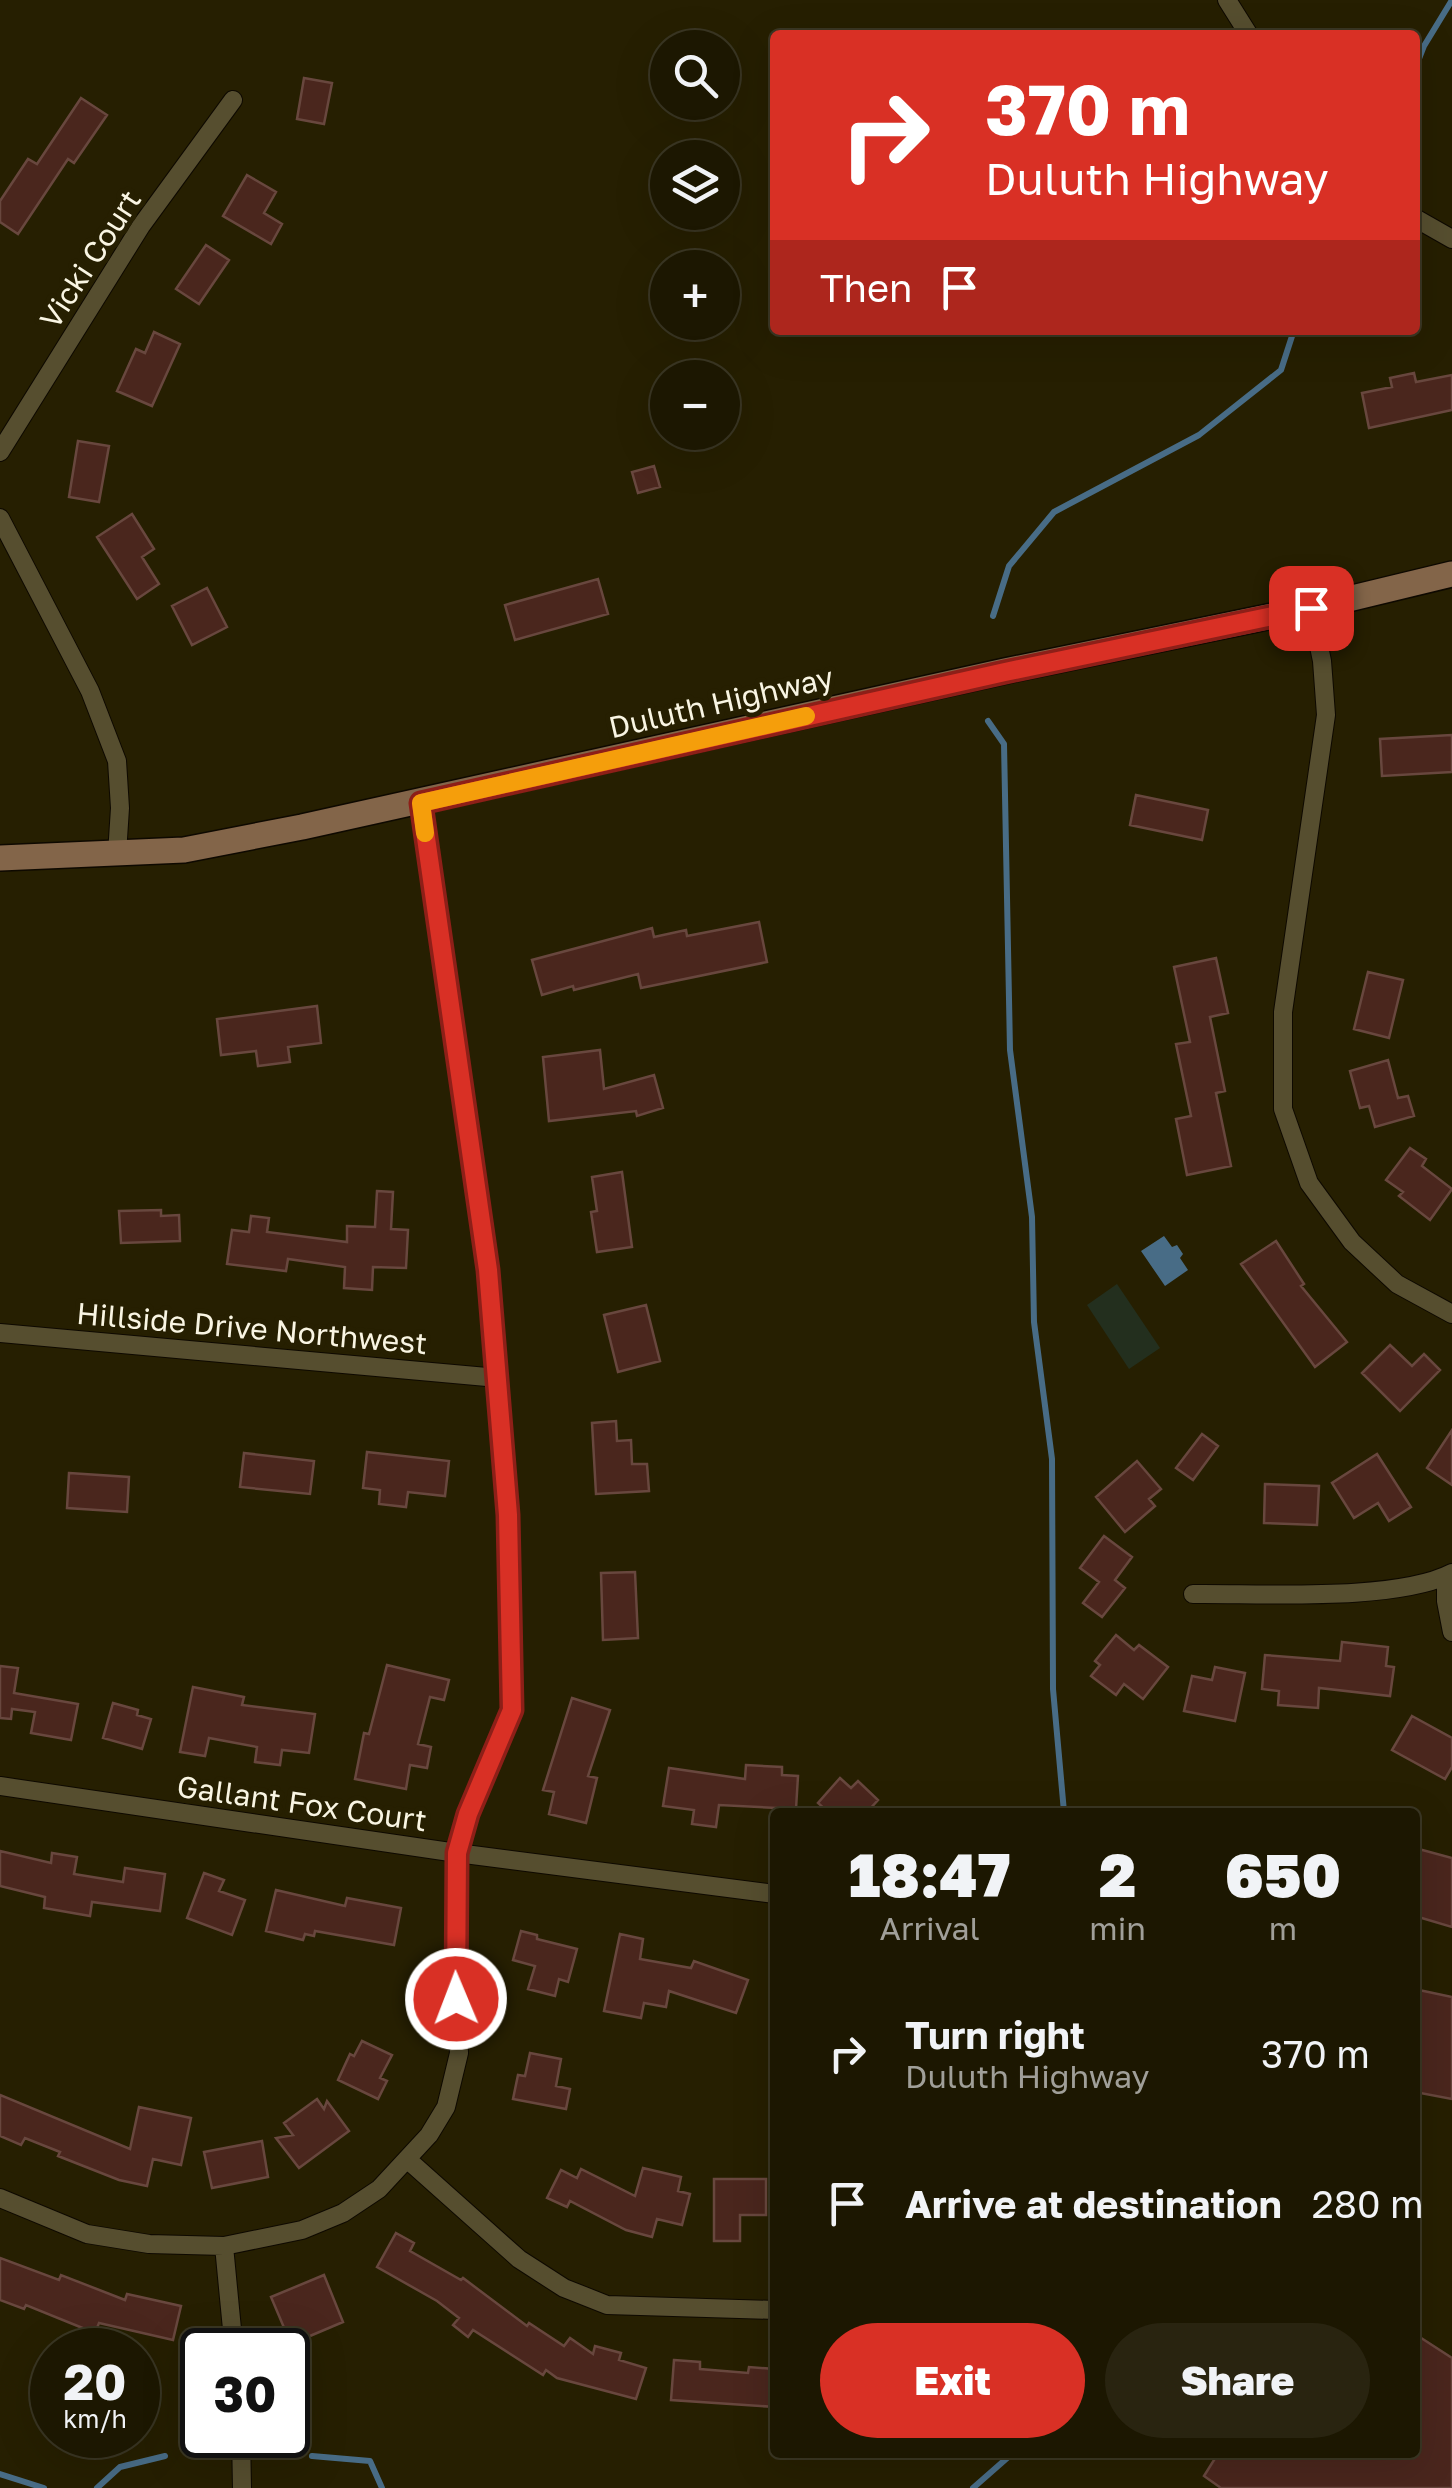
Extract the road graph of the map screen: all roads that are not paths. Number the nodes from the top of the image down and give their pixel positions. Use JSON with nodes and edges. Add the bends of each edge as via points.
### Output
{"nodes":[{"id":1,"x":1236,"y":5,"type":"edge"},
{"id":2,"x":1247,"y":30,"type":"edge"},
{"id":3,"x":233,"y":100,"type":"dead end"},
{"id":4,"x":1420,"y":221,"type":"edge"},
{"id":5,"x":1452,"y":239,"type":"edge"},
{"id":6,"x":0,"y":452,"type":"edge"},
{"id":7,"x":0,"y":518,"type":"edge"},
{"id":8,"x":1452,"y":574,"type":"edge"},
{"id":9,"x":1311,"y":608,"type":"junction"},
{"id":10,"x":421,"y":803,"type":"junction"},
{"id":11,"x":117,"y":854,"type":"junction"},
{"id":12,"x":0,"y":858,"type":"edge"},
{"id":13,"x":1452,"y":1314,"type":"edge"},
{"id":14,"x":0,"y":1333,"type":"edge"},
{"id":15,"x":498,"y":1378,"type":"junction"},
{"id":16,"x":1449,"y":1574,"type":"edge"},
{"id":17,"x":1192,"y":1594,"type":"dead end"},
{"id":18,"x":1452,"y":1632,"type":"edge"},
{"id":19,"x":0,"y":1786,"type":"edge"},
{"id":20,"x":457,"y":1853,"type":"junction"},
{"id":21,"x":770,"y":1893,"type":"edge"},
{"id":22,"x":408,"y":2160,"type":"junction"},
{"id":23,"x":0,"y":2198,"type":"edge"},
{"id":24,"x":224,"y":2246,"type":"junction"},
{"id":25,"x":770,"y":2310,"type":"edge"},
{"id":26,"x":232,"y":2328,"type":"edge"},
{"id":27,"x":241,"y":2458,"type":"edge"},
{"id":28,"x":242,"y":2488,"type":"edge"}],
"edges":[{"from":1,"to":2,"type":"street"},
{"from":3,"to":6,"type":"street","name":"Vicki Court","via":[[141,226]]},
{"from":4,"to":5,"type":"street"},
{"from":7,"to":11,"type":"street","via":[[90,691],[116,762]]},
{"from":8,"to":9,"type":"main road","name":"Duluth Highway"},
{"from":9,"to":10,"type":"main road","name":"Duluth Highway"},
{"from":9,"to":13,"type":"street","via":[[1326,715],[1284,1012],[1283,1109],[1309,1183],[1352,1242],[1396,1284]]},
{"from":10,"to":11,"type":"main road","name":"Duluth Highway","via":[[184,850]]},
{"from":10,"to":15,"type":"street"},
{"from":11,"to":12,"type":"main road","name":"Duluth Highway"},
{"from":14,"to":15,"type":"street","name":"Hillside Drive Northwest"},
{"from":15,"to":20,"type":"street","via":[[512,1710]]},
{"from":16,"to":17,"type":"street","via":[[1360,1592]]},
{"from":16,"to":18,"type":"street"},
{"from":19,"to":20,"type":"street","name":"Gallant Fox Court"},
{"from":20,"to":21,"type":"street","name":"Gallant Fox Court"},
{"from":20,"to":22,"type":"street","via":[[459,2053],[446,2107]]},
{"from":22,"to":24,"type":"street","via":[[343,2213],[302,2230]]},
{"from":22,"to":25,"type":"street","via":[[519,2258],[607,2306]]},
{"from":23,"to":24,"type":"street","via":[[87,2234]]},
{"from":24,"to":26,"type":"street"},
{"from":27,"to":28,"type":"street"}]}
